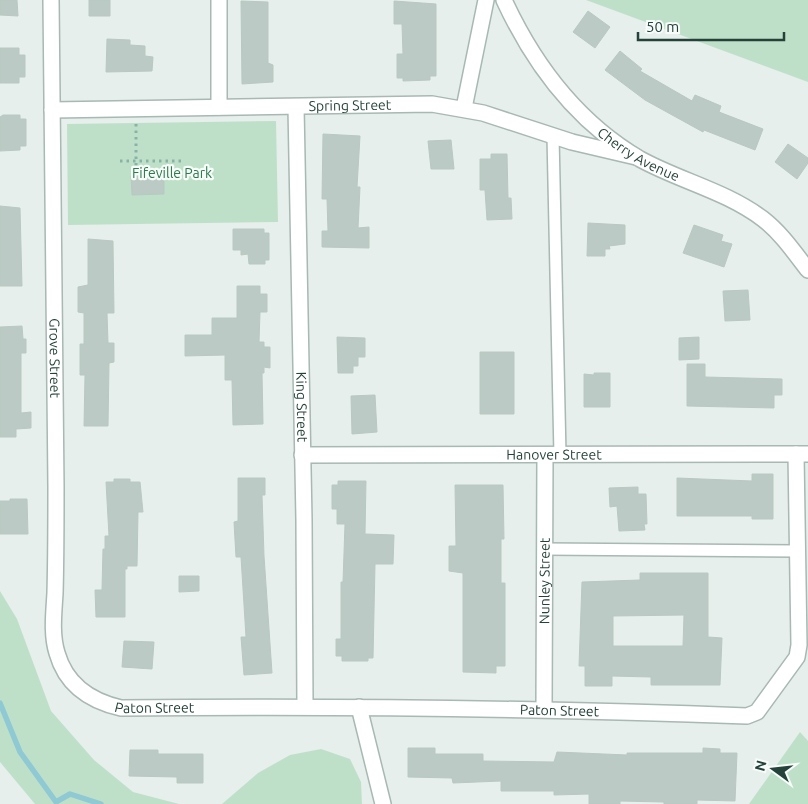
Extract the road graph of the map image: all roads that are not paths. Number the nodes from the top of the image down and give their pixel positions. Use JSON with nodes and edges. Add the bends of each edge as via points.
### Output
{"nodes":[{"id":1,"x":51,"y":0,"type":"edge"},
{"id":2,"x":219,"y":0,"type":"edge"},
{"id":3,"x":486,"y":0,"type":"edge"},
{"id":4,"x":504,"y":0,"type":"edge"},
{"id":5,"x":218,"y":107,"type":"junction"},
{"id":6,"x":296,"y":107,"type":"junction"},
{"id":7,"x":464,"y":108,"type":"junction"},
{"id":8,"x":52,"y":110,"type":"junction"},
{"id":9,"x":553,"y":136,"type":"junction"},
{"id":10,"x":641,"y":159,"type":"junction"},
{"id":11,"x":808,"y":270,"type":"edge"},
{"id":12,"x":802,"y":454,"type":"edge"},
{"id":13,"x":302,"y":455,"type":"junction"},
{"id":14,"x":553,"y":455,"type":"junction"},
{"id":15,"x":545,"y":549,"type":"junction"},
{"id":16,"x":797,"y":551,"type":"junction"},
{"id":17,"x":94,"y":699,"type":"joint"},
{"id":18,"x":305,"y":706,"type":"junction"},
{"id":19,"x":358,"y":707,"type":"junction"},
{"id":20,"x":544,"y":709,"type":"junction"},
{"id":21,"x":382,"y":800,"type":"edge"}],
"edges":[{"from":1,"to":8,"type":"street","name":"Grove Street"},
{"from":2,"to":5,"type":"street"},
{"from":3,"to":7,"type":"street"},
{"from":4,"to":10,"type":"street","name":"Cherry Avenue","via":[[519,34],[567,100],[590,123]]},
{"from":5,"to":6,"type":"street","name":"Spring Street"},
{"from":5,"to":8,"type":"street","name":"Spring Street"},
{"from":6,"to":7,"type":"street","name":"Spring Street","via":[[432,104]]},
{"from":6,"to":13,"type":"street","name":"King Street"},
{"from":7,"to":9,"type":"street","name":"Spring Street"},
{"from":8,"to":17,"type":"street","name":"Grove Street","via":[[54,632],[61,665],[71,681]]},
{"from":9,"to":10,"type":"street","name":"Spring Street"},
{"from":9,"to":14,"type":"lane"},
{"from":10,"to":11,"type":"street","name":"Cherry Avenue","via":[[740,204],[784,239]]},
{"from":12,"to":14,"type":"street","name":"Hanover Street"},
{"from":12,"to":16,"type":"street","name":"Paton Street"},
{"from":13,"to":14,"type":"street","name":"Hanover Street"},
{"from":13,"to":18,"type":"street","name":"King Street"},
{"from":14,"to":15,"type":"street","name":"Nunley Street"},
{"from":15,"to":16,"type":"lane"},
{"from":15,"to":20,"type":"street","name":"Nunley Street"},
{"from":16,"to":20,"type":"street","name":"Paton Street","via":[[799,645],[796,657],[757,712],[747,716]]},
{"from":17,"to":18,"type":"street","name":"Paton Street","via":[[121,708]]},
{"from":18,"to":19,"type":"street","name":"Paton Street"},
{"from":19,"to":20,"type":"street","name":"Paton Street"},
{"from":19,"to":21,"type":"street"}]}
